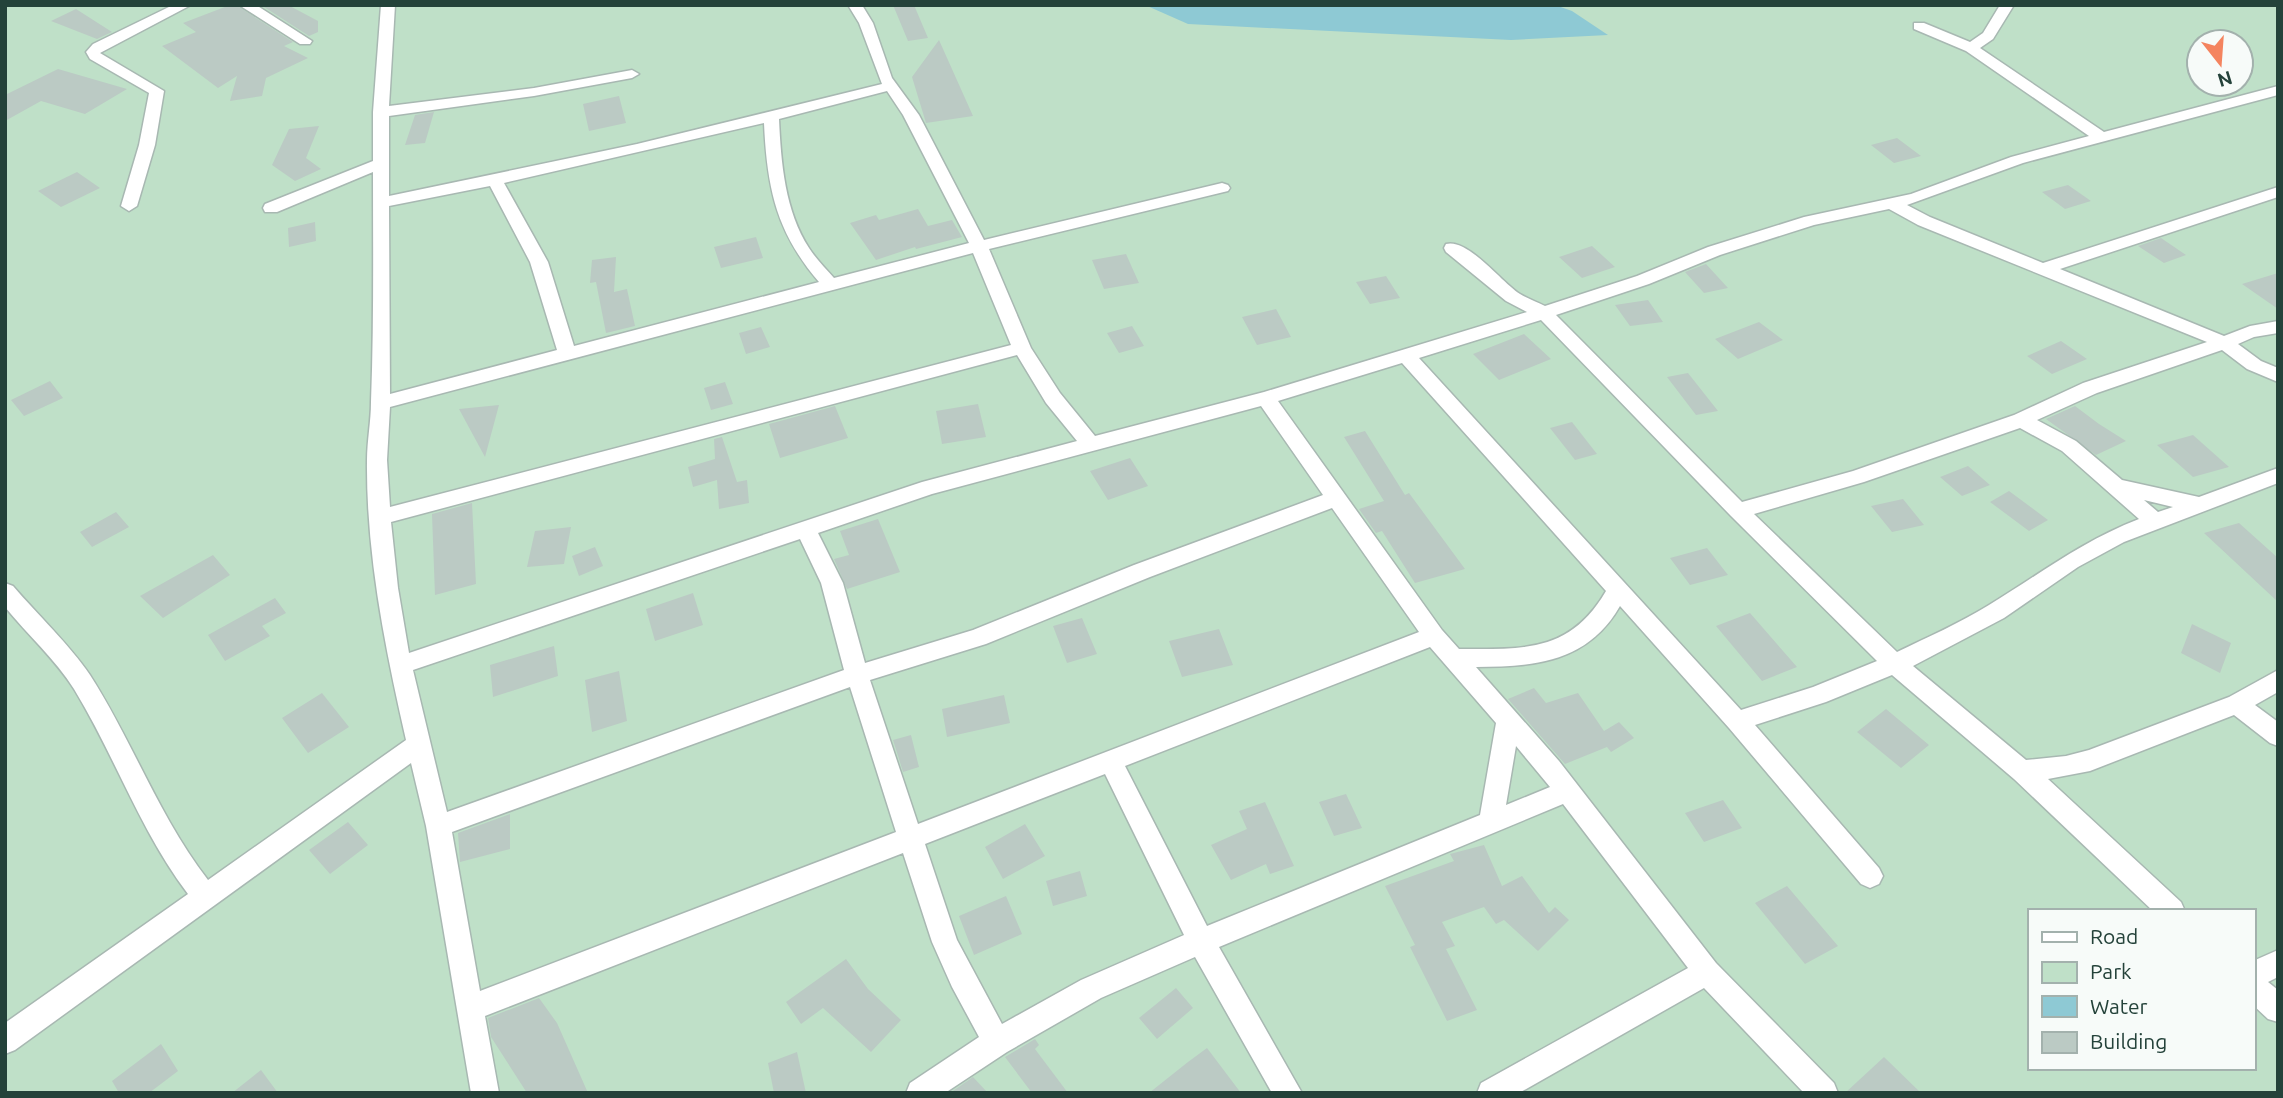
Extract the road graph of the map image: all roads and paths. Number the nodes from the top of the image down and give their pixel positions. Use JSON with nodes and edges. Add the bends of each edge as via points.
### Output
{"nodes":[{"id":1,"x":184,"y":5,"type":"edge"},
{"id":2,"x":246,"y":5,"type":"edge"},
{"id":3,"x":388,"y":5,"type":"edge"},
{"id":4,"x":855,"y":5,"type":"edge"},
{"id":5,"x":2007,"y":5,"type":"edge"},
{"id":6,"x":1919,"y":26,"type":"dead end"},
{"id":7,"x":305,"y":41,"type":"dead end"},
{"id":8,"x":1971,"y":48,"type":"junction"},
{"id":9,"x":632,"y":74,"type":"dead end"},
{"id":10,"x":890,"y":86,"type":"junction"},
{"id":11,"x":2278,"y":90,"type":"edge"},
{"id":12,"x":381,"y":113,"type":"junction"},
{"id":13,"x":771,"y":118,"type":"junction"},
{"id":14,"x":2102,"y":138,"type":"junction"},
{"id":15,"x":380,"y":164,"type":"junction"},
{"id":16,"x":495,"y":181,"type":"junction"},
{"id":17,"x":1222,"y":188,"type":"dead end"},
{"id":18,"x":2278,"y":191,"type":"edge"},
{"id":19,"x":381,"y":203,"type":"junction"},
{"id":20,"x":1893,"y":204,"type":"junction"},
{"id":21,"x":129,"y":206,"type":"dead end"},
{"id":22,"x":271,"y":208,"type":"dead end"},
{"id":23,"x":979,"y":246,"type":"junction"},
{"id":24,"x":1452,"y":248,"type":"dead end"},
{"id":25,"x":2043,"y":269,"type":"junction"},
{"id":26,"x":830,"y":285,"type":"junction"},
{"id":27,"x":1544,"y":313,"type":"junction"},
{"id":28,"x":2278,"y":327,"type":"edge"},
{"id":29,"x":2223,"y":342,"type":"junction"},
{"id":30,"x":1022,"y":348,"type":"junction"},
{"id":31,"x":1405,"y":354,"type":"junction"},
{"id":32,"x":568,"y":356,"type":"junction"},
{"id":33,"x":2278,"y":376,"type":"edge"},
{"id":34,"x":1266,"y":398,"type":"junction"},
{"id":35,"x":381,"y":403,"type":"junction"},
{"id":36,"x":2021,"y":420,"type":"junction"},
{"id":37,"x":1091,"y":444,"type":"junction"},
{"id":38,"x":2278,"y":475,"type":"edge"},
{"id":39,"x":2117,"y":486,"type":"junction"},
{"id":40,"x":1338,"y":498,"type":"junction"},
{"id":41,"x":2201,"y":505,"type":"junction"},
{"id":42,"x":1738,"y":511,"type":"junction"},
{"id":43,"x":380,"y":517,"type":"junction"},
{"id":44,"x":2157,"y":523,"type":"junction"},
{"id":45,"x":805,"y":528,"type":"junction"},
{"id":46,"x":1618,"y":590,"type":"junction"},
{"id":47,"x":5,"y":592,"type":"edge"},
{"id":48,"x":1434,"y":636,"type":"junction"},
{"id":49,"x":1453,"y":658,"type":"junction"},
{"id":50,"x":1895,"y":664,"type":"junction"},
{"id":51,"x":400,"y":665,"type":"junction"},
{"id":52,"x":857,"y":675,"type":"junction"},
{"id":53,"x":2278,"y":680,"type":"edge"},
{"id":54,"x":2237,"y":704,"type":"junction"},
{"id":55,"x":1508,"y":721,"type":"junction"},
{"id":56,"x":1737,"y":721,"type":"junction"},
{"id":57,"x":2278,"y":736,"type":"edge"},
{"id":58,"x":417,"y":745,"type":"junction"},
{"id":59,"x":1111,"y":762,"type":"junction"},
{"id":60,"x":2022,"y":771,"type":"junction"},
{"id":61,"x":1568,"y":791,"type":"junction"},
{"id":62,"x":1491,"y":822,"type":"junction"},
{"id":63,"x":438,"y":826,"type":"junction"},
{"id":64,"x":910,"y":836,"type":"junction"},
{"id":65,"x":1870,"y":876,"type":"dead end"},
{"id":66,"x":205,"y":896,"type":"junction"},
{"id":67,"x":2170,"y":909,"type":"edge"},
{"id":68,"x":1201,"y":940,"type":"junction"},
{"id":69,"x":2278,"y":963,"type":"edge"},
{"id":70,"x":1707,"y":972,"type":"junction"},
{"id":71,"x":2255,"y":974,"type":"edge"},
{"id":72,"x":2255,"y":988,"type":"edge"},
{"id":73,"x":471,"y":1007,"type":"junction"},
{"id":74,"x":2278,"y":1009,"type":"edge"},
{"id":75,"x":5,"y":1040,"type":"edge"},
{"id":76,"x":997,"y":1042,"type":"junction"},
{"id":77,"x":485,"y":1093,"type":"edge"},
{"id":78,"x":920,"y":1093,"type":"edge"},
{"id":79,"x":1288,"y":1093,"type":"edge"},
{"id":80,"x":1491,"y":1093,"type":"edge"},
{"id":81,"x":1824,"y":1093,"type":"edge"}],
"edges":[{"from":1,"to":21,"type":"street","via":[[93,52],[157,91]]},
{"from":2,"to":7,"type":"street"},
{"from":3,"to":12,"type":"street"},
{"from":4,"to":10,"type":"street"},
{"from":5,"to":8,"type":"street","via":[[1988,36]]},
{"from":6,"to":8,"type":"street"},
{"from":8,"to":14,"type":"street"},
{"from":9,"to":12,"type":"street"},
{"from":10,"to":13,"type":"street"},
{"from":10,"to":23,"type":"street","via":[[911,115]]},
{"from":11,"to":14,"type":"street"},
{"from":12,"to":15,"type":"street"},
{"from":13,"to":16,"type":"street"},
{"from":13,"to":26,"type":"street","via":[[772,153],[783,209],[799,246]]},
{"from":14,"to":20,"type":"street","via":[[2017,160]]},
{"from":15,"to":19,"type":"street"},
{"from":15,"to":22,"type":"street"},
{"from":16,"to":19,"type":"street"},
{"from":16,"to":32,"type":"street","via":[[539,262]]},
{"from":17,"to":23,"type":"street"},
{"from":18,"to":25,"type":"street"},
{"from":19,"to":35,"type":"street"},
{"from":20,"to":25,"type":"street"},
{"from":20,"to":27,"type":"street","via":[[1810,221]]},
{"from":23,"to":26,"type":"street"},
{"from":23,"to":30,"type":"street"},
{"from":24,"to":27,"type":"street","via":[[1513,296]]},
{"from":25,"to":29,"type":"street"},
{"from":26,"to":32,"type":"street"},
{"from":27,"to":31,"type":"street"},
{"from":27,"to":42,"type":"street"},
{"from":28,"to":29,"type":"street"},
{"from":29,"to":33,"type":"street"},
{"from":29,"to":36,"type":"street","via":[[2090,388]]},
{"from":30,"to":37,"type":"street"},
{"from":30,"to":43,"type":"street"},
{"from":31,"to":34,"type":"street"},
{"from":31,"to":46,"type":"street"},
{"from":32,"to":35,"type":"street"},
{"from":34,"to":37,"type":"street"},
{"from":34,"to":40,"type":"street"},
{"from":35,"to":43,"type":"street"},
{"from":36,"to":39,"type":"street","via":[[2069,446]]},
{"from":36,"to":42,"type":"street","via":[[1857,477]]},
{"from":37,"to":45,"type":"street","via":[[929,487]]},
{"from":38,"to":41,"type":"street"},
{"from":39,"to":41,"type":"street"},
{"from":39,"to":44,"type":"street"},
{"from":40,"to":48,"type":"street"},
{"from":40,"to":52,"type":"street","via":[[1142,571],[1000,631]]},
{"from":41,"to":44,"type":"street"},
{"from":42,"to":50,"type":"street"},
{"from":43,"to":51,"type":"street"},
{"from":44,"to":50,"type":"street","via":[[2117,536],[1996,612]]},
{"from":45,"to":51,"type":"street"},
{"from":45,"to":52,"type":"street","via":[[832,583]]},
{"from":46,"to":49,"type":"street","via":[[1595,626],[1570,644],[1509,657]]},
{"from":46,"to":56,"type":"street"},
{"from":47,"to":66,"type":"street","via":[[81,681],[179,862]]},
{"from":48,"to":49,"type":"street"},
{"from":48,"to":59,"type":"street"},
{"from":49,"to":55,"type":"street"},
{"from":50,"to":56,"type":"street"},
{"from":50,"to":60,"type":"street"},
{"from":51,"to":58,"type":"street"},
{"from":52,"to":63,"type":"street"},
{"from":52,"to":64,"type":"street"},
{"from":53,"to":54,"type":"street"},
{"from":54,"to":57,"type":"street"},
{"from":54,"to":60,"type":"street","via":[[2090,760]]},
{"from":55,"to":61,"type":"street"},
{"from":55,"to":62,"type":"street"},
{"from":56,"to":65,"type":"street"},
{"from":58,"to":63,"type":"street"},
{"from":58,"to":66,"type":"street"},
{"from":59,"to":64,"type":"street"},
{"from":59,"to":68,"type":"street"},
{"from":60,"to":67,"type":"street"},
{"from":61,"to":62,"type":"street"},
{"from":61,"to":70,"type":"street"},
{"from":62,"to":68,"type":"street"},
{"from":63,"to":73,"type":"street"},
{"from":64,"to":73,"type":"street"},
{"from":64,"to":76,"type":"street","via":[[945,942]]},
{"from":66,"to":75,"type":"street"},
{"from":68,"to":76,"type":"street","via":[[1091,989]]},
{"from":68,"to":79,"type":"street"},
{"from":69,"to":71,"type":"street"},
{"from":70,"to":80,"type":"street"},
{"from":70,"to":81,"type":"street"},
{"from":72,"to":74,"type":"street"},
{"from":73,"to":77,"type":"street"},
{"from":76,"to":78,"type":"street"}]}
